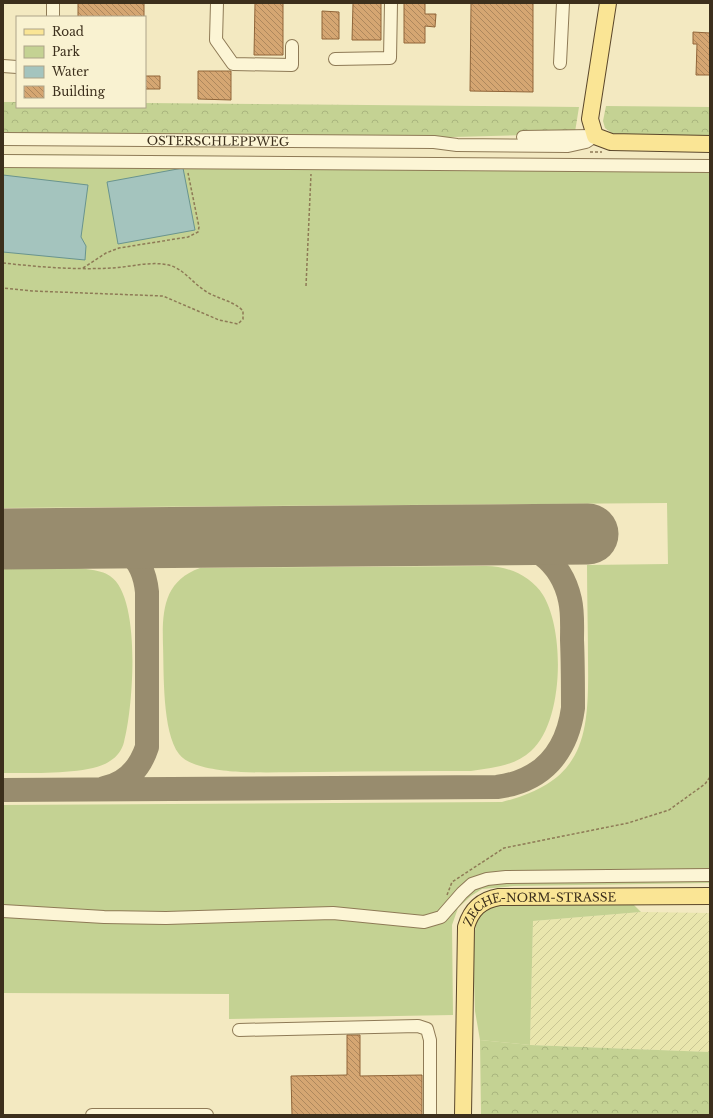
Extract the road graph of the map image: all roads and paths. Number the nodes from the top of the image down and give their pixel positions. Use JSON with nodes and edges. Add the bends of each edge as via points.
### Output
{"nodes":[{"id":1,"x":53,"y":3,"type":"edge"},
{"id":2,"x":217,"y":3,"type":"edge"},
{"id":3,"x":391,"y":3,"type":"edge"},
{"id":4,"x":563,"y":3,"type":"edge"},
{"id":5,"x":608,"y":3,"type":"edge"},
{"id":6,"x":53,"y":16,"type":"edge"},
{"id":7,"x":292,"y":46,"type":"dead end"},
{"id":8,"x":335,"y":59,"type":"dead end"},
{"id":9,"x":560,"y":63,"type":"dead end"},
{"id":10,"x":3,"y":66,"type":"edge"},
{"id":11,"x":16,"y":67,"type":"edge"},
{"id":12,"x":595,"y":136,"type":"junction"},
{"id":13,"x":3,"y":139,"type":"edge"},
{"id":14,"x":710,"y":144,"type":"edge"},
{"id":15,"x":3,"y":161,"type":"edge"},
{"id":16,"x":185,"y":162,"type":"junction"},
{"id":17,"x":312,"y":162,"type":"junction"},
{"id":18,"x":710,"y":166,"type":"edge"},
{"id":19,"x":3,"y":263,"type":"edge"},
{"id":20,"x":83,"y":268,"type":"junction"},
{"id":21,"x":306,"y":286,"type":"dead end"},
{"id":22,"x":3,"y":288,"type":"edge"},
{"id":23,"x":710,"y":777,"type":"edge"},
{"id":24,"x":710,"y":875,"type":"edge"},
{"id":25,"x":710,"y":896,"type":"edge"},
{"id":26,"x":447,"y":909,"type":"junction"},
{"id":27,"x":3,"y":911,"type":"edge"},
{"id":28,"x":239,"y":1030,"type":"dead end"},
{"id":29,"x":92,"y":1115,"type":"edge"},
{"id":30,"x":207,"y":1115,"type":"edge"},
{"id":31,"x":430,"y":1115,"type":"edge"},
{"id":32,"x":463,"y":1115,"type":"edge"}],
"edges":[{"from":1,"to":6,"type":"street"},
{"from":2,"to":7,"type":"street","via":[[216,40],[233,64],[292,65]]},
{"from":3,"to":8,"type":"street","via":[[390,58]]},
{"from":4,"to":9,"type":"street"},
{"from":5,"to":12,"type":"main road","via":[[590,119]]},
{"from":10,"to":11,"type":"street"},
{"from":12,"to":13,"type":"street","name":"OSTERSCHLEPPWEG","via":[[586,142],[568,146],[457,145],[434,142]]},
{"from":12,"to":14,"type":"main road","via":[[611,142]]},
{"from":15,"to":16,"type":"street"},
{"from":16,"to":17,"type":"street"},
{"from":16,"to":20,"type":"path","via":[[198,232],[188,237],[119,248]]},
{"from":17,"to":18,"type":"street"},
{"from":17,"to":21,"type":"path"},
{"from":19,"to":20,"type":"path"},
{"from":20,"to":22,"type":"path","via":[[112,268],[152,263],[173,267],[204,290],[238,306],[243,312],[243,319],[238,324],[219,320],[164,296]]},
{"from":23,"to":26,"type":"path","via":[[705,784],[669,810],[628,823],[504,848],[452,882],[446,893]]},
{"from":24,"to":26,"type":"street","via":[[506,876],[472,884]]},
{"from":25,"to":32,"type":"main road","name":"ZECHE-NORM-STRASSE","via":[[499,897],[482,903],[474,910],[466,927],[465,940]]},
{"from":26,"to":27,"type":"street","via":[[441,916],[424,922],[333,913],[158,918]]},
{"from":28,"to":31,"type":"street","via":[[418,1026],[427,1030],[430,1040]]},
{"from":29,"to":30,"type":"street"}]}
